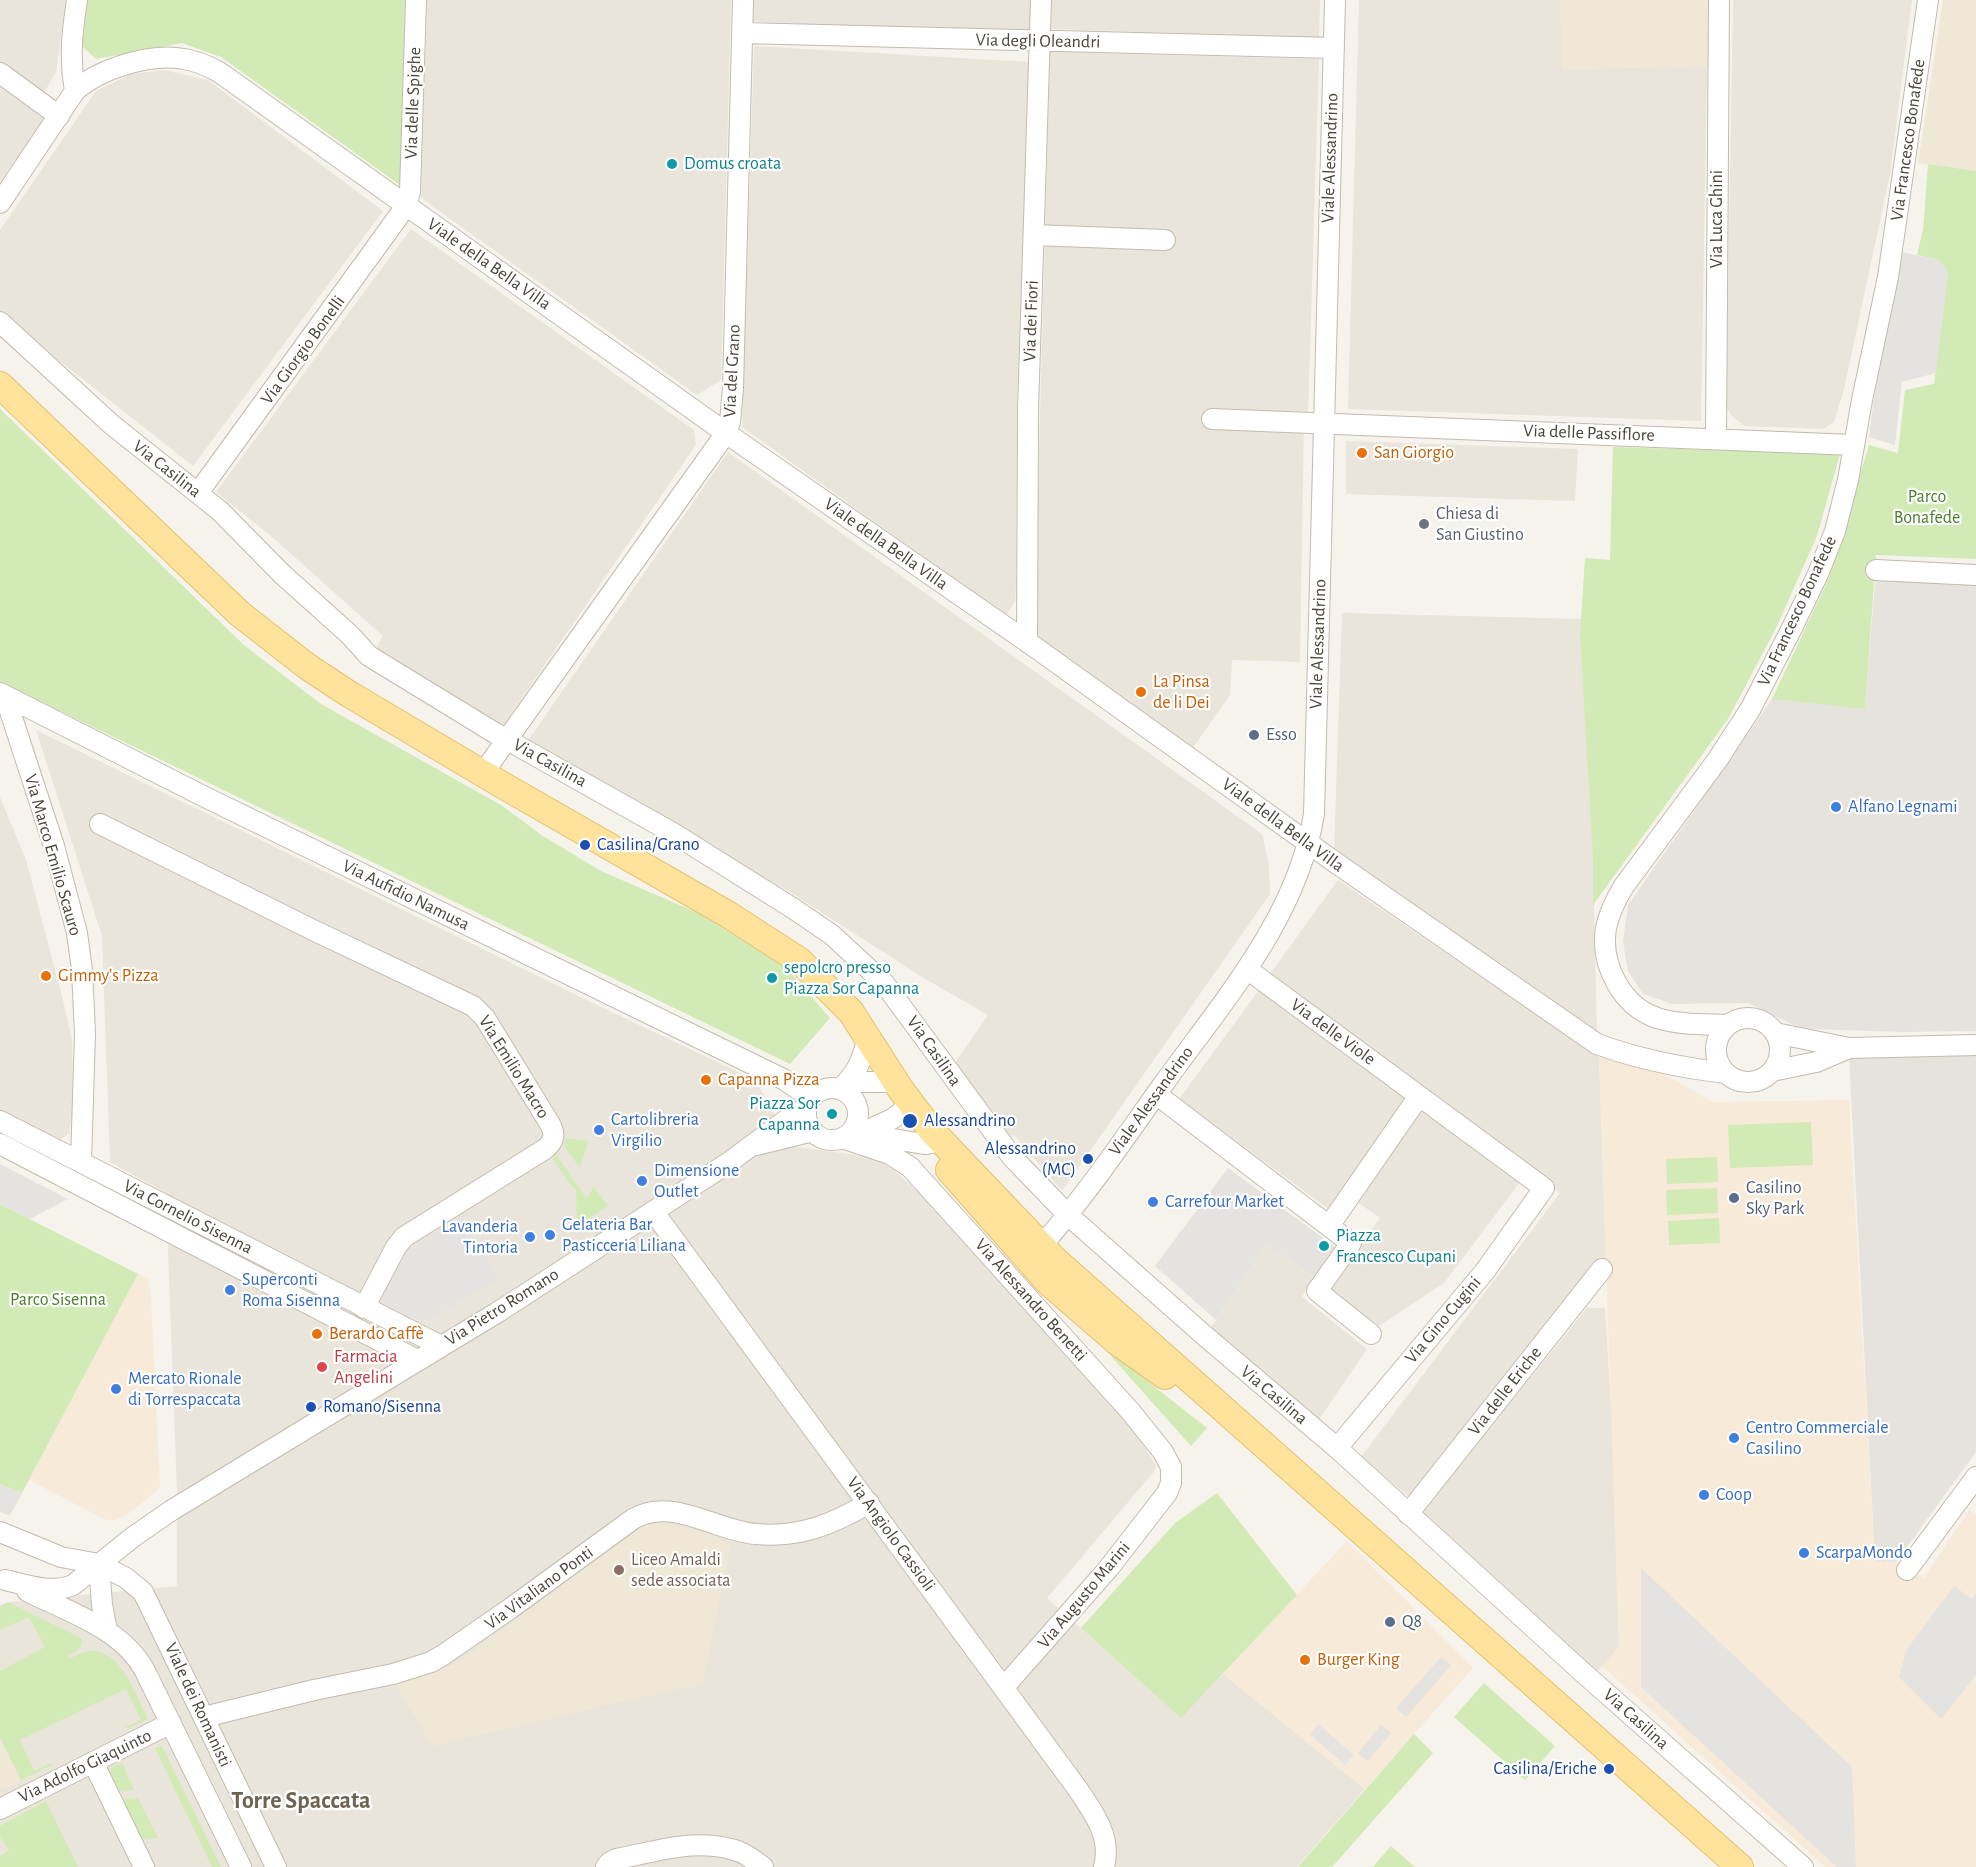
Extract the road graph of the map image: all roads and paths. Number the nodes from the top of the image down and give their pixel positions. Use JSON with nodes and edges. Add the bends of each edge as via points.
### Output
{"nodes":[{"id":1,"x":77,"y":0,"type":"edge"},
{"id":2,"x":416,"y":0,"type":"edge"},
{"id":3,"x":743,"y":0,"type":"edge"},
{"id":4,"x":1041,"y":0,"type":"edge"},
{"id":5,"x":1335,"y":0,"type":"edge"},
{"id":6,"x":1719,"y":0,"type":"edge"},
{"id":7,"x":1928,"y":0,"type":"edge"},
{"id":8,"x":743,"y":33,"type":"junction"},
{"id":9,"x":1040,"y":42,"type":"junction"},
{"id":10,"x":1334,"y":48,"type":"junction"},
{"id":11,"x":0,"y":73,"type":"edge"},
{"id":12,"x":75,"y":91,"type":"junction"},
{"id":13,"x":59,"y":116,"type":"junction"},
{"id":14,"x":0,"y":203,"type":"edge"},
{"id":15,"x":406,"y":206,"type":"junction"},
{"id":16,"x":1034,"y":235,"type":"junction"},
{"id":17,"x":1165,"y":240,"type":"dead end"},
{"id":18,"x":0,"y":322,"type":"edge"},
{"id":19,"x":0,"y":385,"type":"edge"},
{"id":20,"x":1212,"y":419,"type":"dead end"},
{"id":21,"x":1324,"y":423,"type":"junction"},
{"id":22,"x":726,"y":433,"type":"junction"},
{"id":23,"x":1716,"y":439,"type":"junction"},
{"id":24,"x":1854,"y":445,"type":"junction"},
{"id":25,"x":198,"y":493,"type":"junction"},
{"id":26,"x":1876,"y":570,"type":"dead end"},
{"id":27,"x":1976,"y":575,"type":"edge"},
{"id":28,"x":1027,"y":642,"type":"junction"},
{"id":29,"x":2,"y":694,"type":"edge"},
{"id":30,"x":508,"y":740,"type":"junction"},
{"id":31,"x":483,"y":773,"type":"junction"},
{"id":32,"x":100,"y":824,"type":"dead end"},
{"id":33,"x":1309,"y":843,"type":"junction"},
{"id":34,"x":1247,"y":969,"type":"junction"},
{"id":35,"x":1727,"y":1026,"type":"junction"},
{"id":36,"x":1775,"y":1033,"type":"junction"},
{"id":37,"x":868,"y":1038,"type":"junction"},
{"id":38,"x":1976,"y":1045,"type":"edge"},
{"id":39,"x":1849,"y":1048,"type":"junction"},
{"id":40,"x":1772,"y":1071,"type":"junction"},
{"id":41,"x":1726,"y":1073,"type":"junction"},
{"id":42,"x":895,"y":1082,"type":"junction"},
{"id":43,"x":843,"y":1085,"type":"junction"},
{"id":44,"x":1156,"y":1095,"type":"junction"},
{"id":45,"x":1419,"y":1096,"type":"junction"},
{"id":46,"x":809,"y":1103,"type":"junction"},
{"id":47,"x":911,"y":1104,"type":"junction"},
{"id":48,"x":0,"y":1120,"type":"edge"},
{"id":49,"x":813,"y":1131,"type":"junction"},
{"id":50,"x":851,"y":1135,"type":"junction"},
{"id":51,"x":940,"y":1139,"type":"junction"},
{"id":52,"x":0,"y":1144,"type":"edge"},
{"id":53,"x":754,"y":1145,"type":"junction"},
{"id":54,"x":81,"y":1162,"type":"junction"},
{"id":55,"x":1544,"y":1188,"type":"joint"},
{"id":56,"x":653,"y":1211,"type":"junction"},
{"id":57,"x":1068,"y":1215,"type":"junction"},
{"id":58,"x":1329,"y":1226,"type":"junction"},
{"id":59,"x":1041,"y":1246,"type":"junction"},
{"id":60,"x":1602,"y":1269,"type":"dead end"},
{"id":61,"x":364,"y":1308,"type":"junction"},
{"id":62,"x":1371,"y":1334,"type":"dead end"},
{"id":63,"x":441,"y":1346,"type":"junction"},
{"id":64,"x":417,"y":1360,"type":"junction"},
{"id":65,"x":1237,"y":1420,"type":"junction"},
{"id":66,"x":1337,"y":1448,"type":"junction"},
{"id":67,"x":1976,"y":1477,"type":"edge"},
{"id":68,"x":1162,"y":1501,"type":"joint"},
{"id":69,"x":869,"y":1503,"type":"junction"},
{"id":70,"x":1408,"y":1514,"type":"junction"},
{"id":71,"x":0,"y":1532,"type":"edge"},
{"id":72,"x":99,"y":1564,"type":"junction"},
{"id":73,"x":1907,"y":1570,"type":"dead end"},
{"id":74,"x":2,"y":1581,"type":"edge"},
{"id":75,"x":107,"y":1631,"type":"junction"},
{"id":76,"x":1004,"y":1687,"type":"junction"},
{"id":77,"x":204,"y":1717,"type":"junction"},
{"id":78,"x":171,"y":1723,"type":"junction"},
{"id":79,"x":93,"y":1762,"type":"junction"},
{"id":80,"x":0,"y":1809,"type":"edge"},
{"id":81,"x":144,"y":1867,"type":"edge"},
{"id":82,"x":241,"y":1867,"type":"edge"},
{"id":83,"x":276,"y":1867,"type":"edge"},
{"id":84,"x":606,"y":1867,"type":"edge"},
{"id":85,"x":763,"y":1867,"type":"edge"},
{"id":86,"x":1104,"y":1867,"type":"edge"},
{"id":87,"x":1740,"y":1867,"type":"edge"},
{"id":88,"x":1803,"y":1867,"type":"edge"}],
"edges":[{"from":1,"to":12,"type":"street","via":[[70,45]]},
{"from":2,"to":15,"type":"street","name":"Via delle Spighe","via":[[410,192]]},
{"from":3,"to":8,"type":"street","name":"Via del Grano"},
{"from":4,"to":9,"type":"street","name":"Via dei Fiori"},
{"from":5,"to":10,"type":"street","name":"Viale Alessandrino"},
{"from":6,"to":23,"type":"street","name":"Via Luca Ghini"},
{"from":7,"to":24,"type":"street","name":"Via Francesco Bonafede","via":[[1890,263]]},
{"from":8,"to":9,"type":"street","name":"Via degli Oleandri"},
{"from":8,"to":22,"type":"street","name":"Via del Grano","via":[[733,388]]},
{"from":9,"to":10,"type":"street","name":"Via degli Oleandri"},
{"from":9,"to":16,"type":"street","name":"Via dei Fiori"},
{"from":10,"to":21,"type":"street","name":"Viale Alessandrino"},
{"from":11,"to":13,"type":"street"},
{"from":12,"to":13,"type":"street","name":"Viale della Bella Villa"},
{"from":12,"to":15,"type":"street","name":"Viale della Bella Villa","via":[[98,74],[145,60],[164,57],[195,61],[219,72]]},
{"from":13,"to":14,"type":"street","name":"Viale della Bella Villa"},
{"from":15,"to":22,"type":"street","name":"Viale della Bella Villa"},
{"from":15,"to":25,"type":"street","name":"Via Giorgio Bonelli"},
{"from":16,"to":17,"type":"street"},
{"from":16,"to":28,"type":"street","name":"Via dei Fiori"},
{"from":18,"to":25,"type":"street","name":"Via Casilina","via":[[111,424]]},
{"from":19,"to":31,"type":"main road","via":[[262,632],[308,667]]},
{"from":20,"to":21,"type":"street","name":"Via delle Passiflore"},
{"from":21,"to":23,"type":"street","name":"Via delle Passiflore"},
{"from":21,"to":33,"type":"street","name":"Viale Alessandrino","via":[[1314,814]]},
{"from":22,"to":28,"type":"street","name":"Viale della Bella Villa"},
{"from":22,"to":30,"type":"street","name":"Via del Grano"},
{"from":23,"to":24,"type":"street","name":"Via delle Passiflore"},
{"from":24,"to":35,"type":"street","name":"Via Francesco Bonafede","via":[[1835,531],[1781,653],[1718,759],[1624,886],[1611,908],[1605,930],[1606,957],[1617,985],[1637,1008],[1680,1023]]},
{"from":25,"to":30,"type":"street","name":"Via Casilina","via":[[369,656]]},
{"from":26,"to":27,"type":"street"},
{"from":28,"to":33,"type":"street","name":"Viale della Bella Villa"},
{"from":29,"to":46,"type":"street","name":"Via Aufidio Namusa","via":[[783,1079]]},
{"from":29,"to":54,"type":"street","name":"Via Marco Emilio Scauro","via":[[58,861],[79,943],[85,1033]]},
{"from":30,"to":31,"type":"street","name":"Via del Grano"},
{"from":30,"to":57,"type":"street","name":"Via Casilina","via":[[673,833],[832,935],[884,983],[1012,1157]]},
{"from":31,"to":37,"type":"main road","via":[[788,952],[851,1012]]},
{"from":32,"to":61,"type":"street","name":"Via Emilio Macro","via":[[474,1006],[550,1124],[554,1133],[545,1149],[401,1240]]},
{"from":33,"to":34,"type":"street","name":"Viale Alessandrino","via":[[1284,909]]},
{"from":33,"to":41,"type":"street","name":"Viale della Bella Villa","via":[[1597,1044]]},
{"from":34,"to":44,"type":"street","name":"Viale Alessandrino"},
{"from":34,"to":45,"type":"street","name":"Via delle Viole"},
{"from":35,"to":36,"type":"street","name":"Viale della Bella Villa","via":[[1736,1020],[1758,1019]]},
{"from":35,"to":41,"type":"street","via":[[1716,1048]]},
{"from":36,"to":39,"type":"street","name":"Viale della Bella Villa"},
{"from":36,"to":40,"type":"street","via":[[1780,1052]]},
{"from":37,"to":42,"type":"main road"},
{"from":37,"to":43,"type":"street","via":[[858,1067]]},
{"from":38,"to":39,"type":"street","name":"Viale della Bella Villa"},
{"from":39,"to":40,"type":"street","name":"Viale della Bella Villa","via":[[1816,1062]]},
{"from":40,"to":41,"type":"street","name":"Viale della Bella Villa","via":[[1753,1082],[1743,1082]]},
{"from":42,"to":43,"type":"street"},
{"from":42,"to":47,"type":"main road"},
{"from":43,"to":46,"type":"street","via":[[824,1089]]},
{"from":43,"to":50,"type":"street","via":[[857,1108]]},
{"from":44,"to":57,"type":"street","name":"Viale Alessandrino"},
{"from":44,"to":58,"type":"street"},
{"from":45,"to":55,"type":"street","name":"Via delle Viole"},
{"from":45,"to":58,"type":"street"},
{"from":46,"to":49,"type":"street","via":[[807,1120]]},
{"from":46,"to":53,"type":"street","name":"Via Pietro Romano"},
{"from":47,"to":50,"type":"street","via":[[892,1119]]},
{"from":47,"to":51,"type":"main road"},
{"from":48,"to":54,"type":"street","name":"Via Cornelio Sisenna"},
{"from":49,"to":50,"type":"street","via":[[827,1139]]},
{"from":49,"to":53,"type":"street","name":"Via Pietro Romano"},
{"from":50,"to":51,"type":"street","via":[[924,1144]]},
{"from":50,"to":68,"type":"street","name":"Via Alessandro Benetti","via":[[910,1167],[1131,1412],[1169,1461],[1171,1483]]},
{"from":51,"to":59,"type":"main road"},
{"from":51,"to":65,"type":"main road","via":[[940,1154],[950,1172],[1048,1282],[1147,1364]]},
{"from":52,"to":64,"type":"street","name":"Via Cornelio Sisenna"},
{"from":53,"to":56,"type":"street","name":"Via Pietro Romano"},
{"from":54,"to":61,"type":"street","name":"Via Cornelio Sisenna"},
{"from":55,"to":66,"type":"street","name":"Via Gino Cugini","via":[[1485,1271]]},
{"from":56,"to":63,"type":"street","name":"Via Pietro Romano"},
{"from":56,"to":69,"type":"street","name":"Via Angiolo Cassioli"},
{"from":57,"to":59,"type":"street","name":"Viale Alessandrino"},
{"from":57,"to":66,"type":"street","name":"Via Casilina"},
{"from":58,"to":62,"type":"street","via":[[1351,1243],[1317,1291]]},
{"from":59,"to":65,"type":"main road"},
{"from":60,"to":70,"type":"street","name":"Via delle Eriche"},
{"from":61,"to":63,"type":"street","name":"Via Cornelio Sisenna"},
{"from":63,"to":64,"type":"street","name":"Via Pietro Romano"},
{"from":64,"to":72,"type":"street","name":"Via Pietro Romano","via":[[172,1510]]},
{"from":65,"to":87,"type":"main road"},
{"from":66,"to":70,"type":"street","name":"Via Casilina"},
{"from":67,"to":73,"type":"street"},
{"from":68,"to":76,"type":"street","name":"Via Augusto Marini"},
{"from":69,"to":76,"type":"street","name":"Via Angiolo Cassioli"},
{"from":69,"to":77,"type":"street","name":"Via Vitaliano Ponti","via":[[817,1529],[771,1535],[738,1531],[670,1511],[645,1513],[431,1662]]},
{"from":70,"to":88,"type":"street","name":"Via Casilina"},
{"from":71,"to":72,"type":"street","name":"Viale dei Romanisti","via":[[61,1557]]},
{"from":72,"to":74,"type":"street","name":"Viale dei Romanisti","via":[[77,1583],[64,1588]]},
{"from":72,"to":75,"type":"street"},
{"from":72,"to":77,"type":"street","name":"Viale dei Romanisti","via":[[126,1578],[145,1594]]},
{"from":74,"to":75,"type":"street","name":"Viale dei Romanisti"},
{"from":75,"to":78,"type":"street","name":"Viale dei Romanisti","via":[[139,1660]]},
{"from":76,"to":86,"type":"street","name":"Via Angiolo Cassioli","via":[[1098,1821],[1106,1842]]},
{"from":77,"to":83,"type":"street","name":"Viale dei Romanisti"},
{"from":78,"to":79,"type":"street","name":"Via Adolfo Giaquinto"},
{"from":78,"to":82,"type":"street","name":"Viale dei Romanisti"},
{"from":79,"to":80,"type":"street","name":"Via Adolfo Giaquinto"},
{"from":79,"to":81,"type":"street"},
{"from":84,"to":85,"type":"street","via":[[616,1859],[707,1845],[740,1852]]}]}
